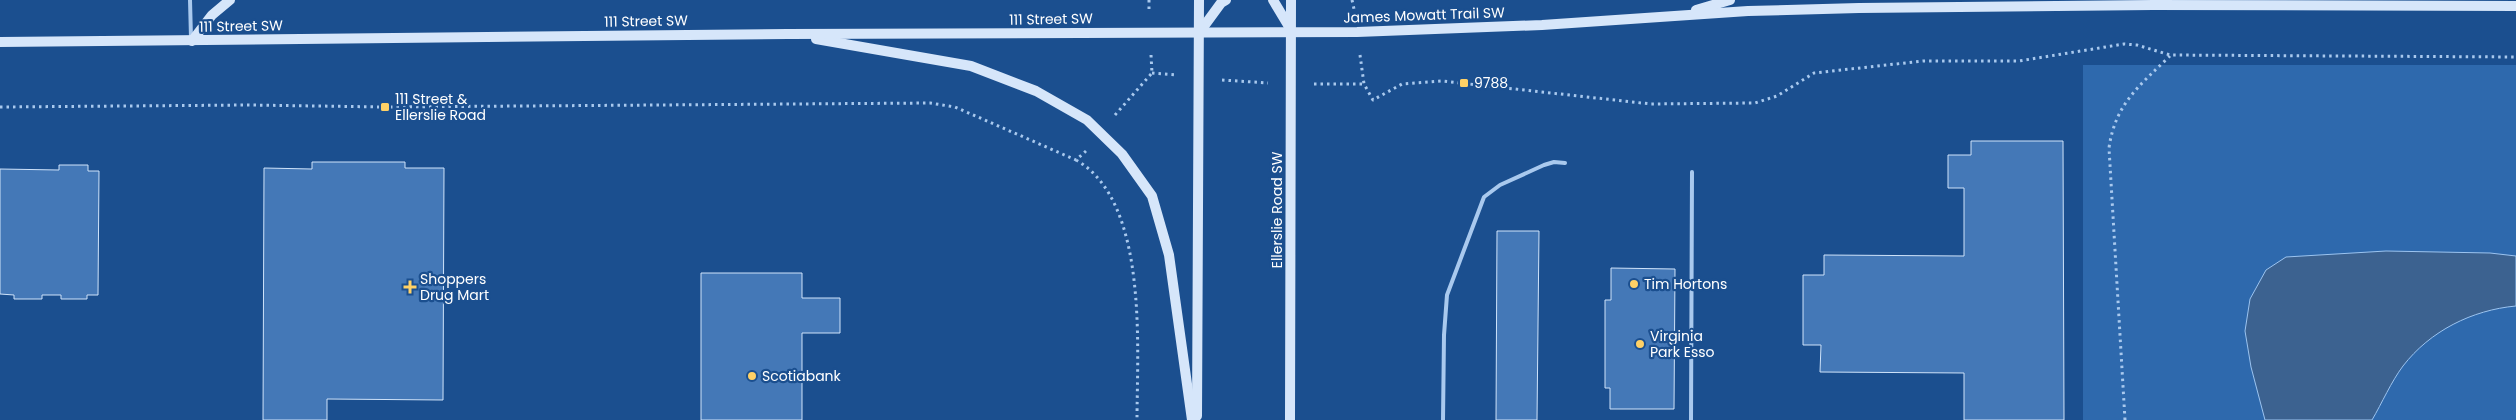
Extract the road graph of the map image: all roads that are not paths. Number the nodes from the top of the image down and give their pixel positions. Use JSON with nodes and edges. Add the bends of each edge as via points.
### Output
{"nodes":[{"id":1,"x":190,"y":0,"type":"edge"},
{"id":2,"x":230,"y":0,"type":"edge"},
{"id":3,"x":1199,"y":0,"type":"edge"},
{"id":4,"x":1226,"y":0,"type":"edge"},
{"id":5,"x":1274,"y":0,"type":"edge"},
{"id":6,"x":1292,"y":0,"type":"edge"},
{"id":7,"x":1730,"y":0,"type":"edge"},
{"id":8,"x":2302,"y":2,"type":"edge"},
{"id":9,"x":2516,"y":6,"type":"edge"},
{"id":10,"x":1678,"y":16,"type":"junction"},
{"id":11,"x":1292,"y":31,"type":"junction"},
{"id":12,"x":1198,"y":33,"type":"junction"},
{"id":13,"x":788,"y":34,"type":"junction"},
{"id":14,"x":192,"y":41,"type":"junction"},
{"id":15,"x":0,"y":42,"type":"edge"},
{"id":16,"x":1565,"y":164,"type":"dead end"},
{"id":17,"x":1692,"y":172,"type":"dead end"},
{"id":18,"x":1192,"y":420,"type":"edge"},
{"id":19,"x":1197,"y":420,"type":"edge"},
{"id":20,"x":1290,"y":420,"type":"edge"},
{"id":21,"x":1443,"y":420,"type":"edge"},
{"id":22,"x":1691,"y":420,"type":"edge"}],
"edges":[{"from":1,"to":14,"type":"lane"},
{"from":2,"to":14,"type":"main road","via":[[212,15]]},
{"from":3,"to":12,"type":"main road"},
{"from":4,"to":12,"type":"main road"},
{"from":5,"to":11,"type":"main road"},
{"from":6,"to":11,"type":"main road","name":"Ellerslie Road SW"},
{"from":7,"to":10,"type":"main road"},
{"from":8,"to":9,"type":"main road","name":"James Mowatt Trail SW"},
{"from":8,"to":10,"type":"main road","name":"James Mowatt Trail SW","via":[[1859,8]]},
{"from":10,"to":11,"type":"main road","name":"James Mowatt Trail SW","via":[[1542,25],[1357,32]]},
{"from":11,"to":12,"type":"main road","name":"111 Street SW"},
{"from":11,"to":20,"type":"main road","name":"Ellerslie Road SW"},
{"from":12,"to":13,"type":"main road","name":"111 Street SW"},
{"from":12,"to":19,"type":"main road"},
{"from":13,"to":14,"type":"main road","name":"111 Street SW"},
{"from":13,"to":18,"type":"main road","via":[[971,66],[1036,92],[1087,120],[1122,154],[1152,196],[1169,255]]},
{"from":14,"to":15,"type":"main road","name":"111 Street SW"},
{"from":16,"to":21,"type":"lane","via":[[1554,162],[1544,165],[1500,185],[1484,197],[1446,295]]},
{"from":17,"to":22,"type":"lane"}]}
